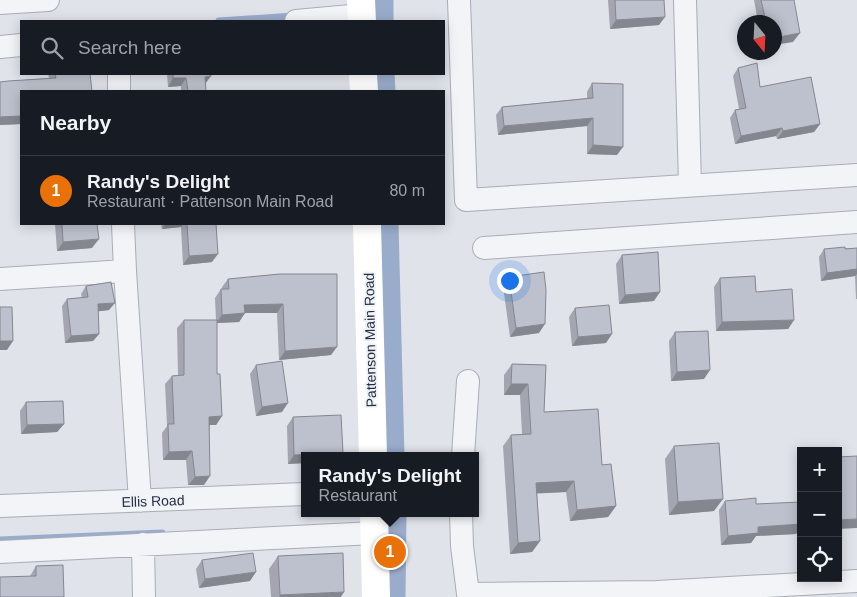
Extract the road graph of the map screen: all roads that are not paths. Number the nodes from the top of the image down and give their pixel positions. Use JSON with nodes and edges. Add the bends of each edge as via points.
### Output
{"nodes":[{"id":1,"x":48,"y":0,"type":"edge"},
{"id":2,"x":459,"y":0,"type":"edge"},
{"id":3,"x":685,"y":0,"type":"edge"},
{"id":4,"x":0,"y":3,"type":"edge"},
{"id":5,"x":361,"y":12,"type":"edge"},
{"id":6,"x":303,"y":20,"type":"edge"},
{"id":7,"x":20,"y":45,"type":"edge"},
{"id":8,"x":0,"y":47,"type":"edge"},
{"id":9,"x":119,"y":75,"type":"edge"},
{"id":10,"x":363,"y":75,"type":"edge"},
{"id":11,"x":119,"y":90,"type":"edge"},
{"id":12,"x":364,"y":90,"type":"edge"},
{"id":13,"x":857,"y":175,"type":"edge"},
{"id":14,"x":690,"y":186,"type":"junction"},
{"id":15,"x":857,"y":222,"type":"edge"},
{"id":16,"x":123,"y":225,"type":"edge"},
{"id":17,"x":367,"y":225,"type":"edge"},
{"id":18,"x":484,"y":248,"type":"dead end"},
{"id":19,"x":125,"y":271,"type":"junction"},
{"id":20,"x":0,"y":279,"type":"edge"},
{"id":21,"x":468,"y":381,"type":"dead end"},
{"id":22,"x":373,"y":452,"type":"edge"},
{"id":23,"x":463,"y":452,"type":"edge"},
{"id":24,"x":301,"y":494,"type":"edge"},
{"id":25,"x":140,"y":501,"type":"junction"},
{"id":26,"x":0,"y":506,"type":"edge"},
{"id":27,"x":461,"y":517,"type":"edge"},
{"id":28,"x":374,"y":523,"type":"edge"},
{"id":29,"x":143,"y":544,"type":"junction"},
{"id":30,"x":0,"y":552,"type":"edge"},
{"id":31,"x":857,"y":581,"type":"edge"},
{"id":32,"x":749,"y":592,"type":"edge"},
{"id":33,"x":144,"y":597,"type":"edge"},
{"id":34,"x":376,"y":597,"type":"edge"}],
"edges":[{"from":1,"to":4,"type":"street"},
{"from":2,"to":14,"type":"street","via":[[466,200]]},
{"from":3,"to":14,"type":"street"},
{"from":5,"to":6,"type":"street"},
{"from":7,"to":8,"type":"street"},
{"from":9,"to":11,"type":"street"},
{"from":10,"to":12,"type":"street"},
{"from":13,"to":14,"type":"street"},
{"from":15,"to":18,"type":"street"},
{"from":16,"to":19,"type":"street"},
{"from":17,"to":22,"type":"street","name":"Pattenson Main Road"},
{"from":19,"to":20,"type":"street"},
{"from":19,"to":25,"type":"street"},
{"from":21,"to":23,"type":"street"},
{"from":24,"to":25,"type":"street","name":"Ellis Road"},
{"from":25,"to":26,"type":"street","name":"Ellis Road"},
{"from":27,"to":32,"type":"street","via":[[468,594]]},
{"from":28,"to":29,"type":"street"},
{"from":28,"to":34,"type":"street"},
{"from":29,"to":30,"type":"street"},
{"from":29,"to":33,"type":"street"},
{"from":31,"to":32,"type":"street"}]}
